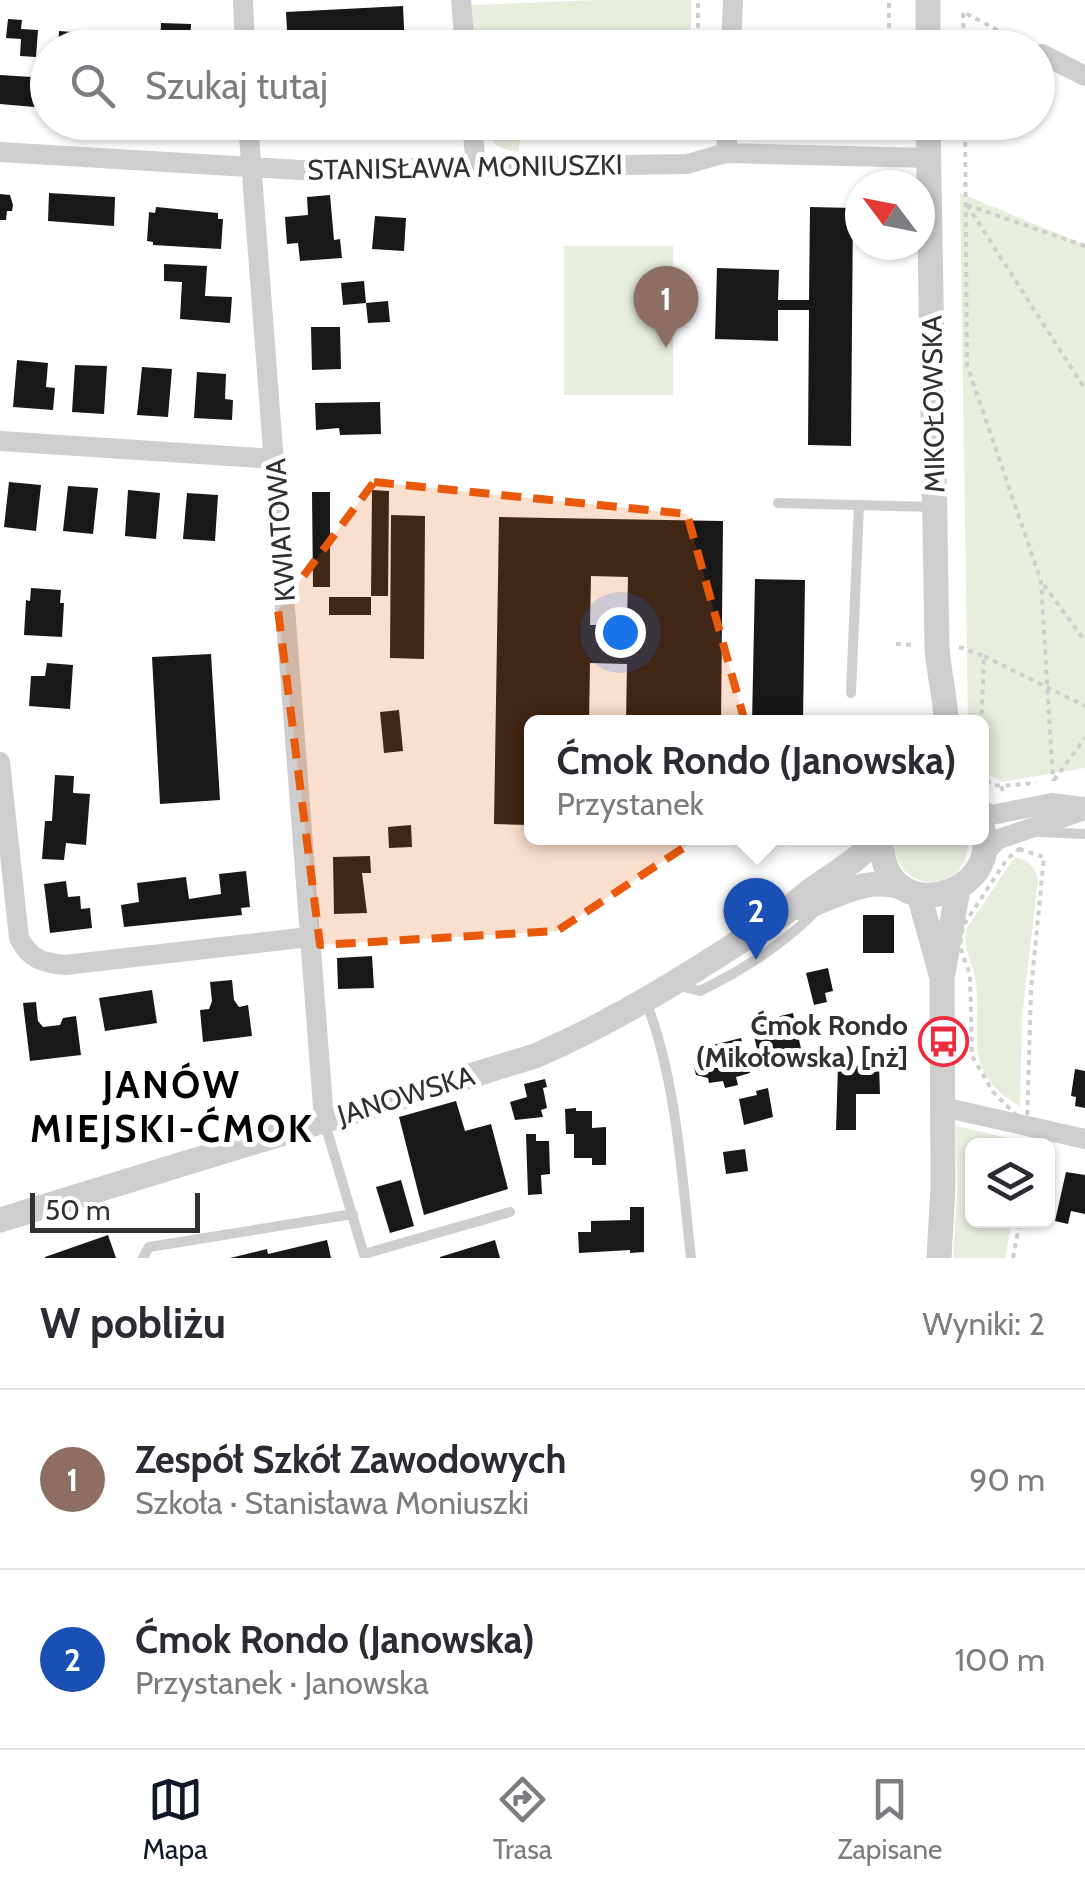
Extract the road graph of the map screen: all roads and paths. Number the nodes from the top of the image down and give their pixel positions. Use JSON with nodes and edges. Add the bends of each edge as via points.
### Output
{"nodes":[{"id":1,"x":243,"y":0,"type":"edge"},
{"id":2,"x":461,"y":0,"type":"edge"},
{"id":3,"x":698,"y":0,"type":"edge"},
{"id":4,"x":733,"y":0,"type":"edge"},
{"id":5,"x":889,"y":0,"type":"edge"},
{"id":6,"x":928,"y":0,"type":"edge"},
{"id":7,"x":244,"y":30,"type":"edge"},
{"id":8,"x":464,"y":30,"type":"edge"},
{"id":9,"x":698,"y":30,"type":"edge"},
{"id":10,"x":732,"y":30,"type":"edge"},
{"id":11,"x":889,"y":30,"type":"edge"},
{"id":12,"x":928,"y":30,"type":"edge"},
{"id":13,"x":964,"y":30,"type":"edge"},
{"id":14,"x":997,"y":30,"type":"edge"},
{"id":15,"x":1055,"y":61,"type":"edge"},
{"id":16,"x":1085,"y":76,"type":"edge"},
{"id":17,"x":250,"y":140,"type":"edge"},
{"id":18,"x":474,"y":140,"type":"edge"},
{"id":19,"x":727,"y":140,"type":"edge"},
{"id":20,"x":928,"y":140,"type":"edge"},
{"id":21,"x":965,"y":140,"type":"edge"},
{"id":22,"x":0,"y":152,"type":"edge"},
{"id":23,"x":726,"y":153,"type":"junction"},
{"id":24,"x":928,"y":158,"type":"junction"},
{"id":25,"x":476,"y":168,"type":"junction"},
{"id":26,"x":253,"y":169,"type":"junction"},
{"id":27,"x":967,"y":205,"type":"junction"},
{"id":28,"x":1085,"y":246,"type":"edge"},
{"id":29,"x":1085,"y":389,"type":"edge"},
{"id":30,"x":0,"y":441,"type":"edge"},
{"id":31,"x":275,"y":459,"type":"junction"},
{"id":32,"x":778,"y":503,"type":"dead end"},
{"id":33,"x":859,"y":505,"type":"junction"},
{"id":34,"x":936,"y":507,"type":"junction"},
{"id":35,"x":1041,"y":581,"type":"junction"},
{"id":36,"x":1085,"y":641,"type":"edge"},
{"id":37,"x":984,"y":656,"type":"dead end"},
{"id":38,"x":939,"y":686,"type":"junction"},
{"id":39,"x":1050,"y":686,"type":"junction"},
{"id":40,"x":851,"y":694,"type":"dead end"},
{"id":41,"x":1085,"y":706,"type":"edge"},
{"id":42,"x":933,"y":715,"type":"edge"},
{"id":43,"x":946,"y":715,"type":"edge"},
{"id":44,"x":1085,"y":738,"type":"edge"},
{"id":45,"x":0,"y":762,"type":"edge"},
{"id":46,"x":989,"y":783,"type":"edge"},
{"id":47,"x":1001,"y":786,"type":"dead end"},
{"id":48,"x":1085,"y":809,"type":"edge"},
{"id":49,"x":989,"y":814,"type":"edge"},
{"id":50,"x":1028,"y":828,"type":"junction"},
{"id":51,"x":1085,"y":834,"type":"edge"},
{"id":52,"x":872,"y":845,"type":"edge"},
{"id":53,"x":880,"y":845,"type":"edge"},
{"id":54,"x":982,"y":845,"type":"edge"},
{"id":55,"x":983,"y":854,"type":"junction"},
{"id":56,"x":958,"y":890,"type":"junction"},
{"id":57,"x":910,"y":891,"type":"junction"},
{"id":58,"x":826,"y":899,"type":"junction"},
{"id":59,"x":786,"y":912,"type":"junction"},
{"id":60,"x":309,"y":938,"type":"junction"},
{"id":61,"x":942,"y":978,"type":"junction"},
{"id":62,"x":674,"y":984,"type":"junction"},
{"id":63,"x":646,"y":1002,"type":"junction"},
{"id":64,"x":943,"y":1107,"type":"junction"},
{"id":65,"x":324,"y":1120,"type":"junction"},
{"id":66,"x":1028,"y":1126,"type":"junction"},
{"id":67,"x":1085,"y":1139,"type":"edge"},
{"id":68,"x":510,"y":1212,"type":"dead end"},
{"id":69,"x":353,"y":1214,"type":"junction"},
{"id":70,"x":0,"y":1220,"type":"edge"},
{"id":71,"x":1019,"y":1228,"type":"edge"},
{"id":72,"x":364,"y":1256,"type":"edge"},
{"id":73,"x":142,"y":1258,"type":"edge"},
{"id":74,"x":691,"y":1258,"type":"edge"},
{"id":75,"x":939,"y":1258,"type":"edge"},
{"id":76,"x":1013,"y":1258,"type":"edge"}],
"edges":[{"from":1,"to":7,"type":"street"},
{"from":2,"to":8,"type":"street"},
{"from":3,"to":9,"type":"path"},
{"from":4,"to":10,"type":"street"},
{"from":5,"to":11,"type":"path"},
{"from":6,"to":12,"type":"street"},
{"from":13,"to":14,"type":"path","via":[[963,12]]},
{"from":15,"to":16,"type":"street"},
{"from":17,"to":26,"type":"street","name":"KWIATOWA"},
{"from":18,"to":25,"type":"street"},
{"from":19,"to":23,"type":"street"},
{"from":20,"to":24,"type":"street","name":"MIKOŁOWSKA"},
{"from":21,"to":27,"type":"path"},
{"from":22,"to":26,"type":"street","name":"STANISŁAWA MONIUSZKI"},
{"from":23,"to":24,"type":"street","name":"STANISŁAWA MONIUSZKI"},
{"from":23,"to":25,"type":"street","name":"STANISŁAWA MONIUSZKI","via":[[687,164]]},
{"from":24,"to":34,"type":"street","name":"MIKOŁOWSKA"},
{"from":25,"to":26,"type":"street","name":"STANISŁAWA MONIUSZKI"},
{"from":26,"to":31,"type":"street","name":"KWIATOWA"},
{"from":27,"to":28,"type":"path"},
{"from":27,"to":29,"type":"path"},
{"from":27,"to":35,"type":"path","via":[[967,365]]},
{"from":30,"to":31,"type":"street"},
{"from":31,"to":60,"type":"street","name":"KWIATOWA"},
{"from":32,"to":33,"type":"lane"},
{"from":33,"to":34,"type":"lane"},
{"from":33,"to":40,"type":"lane"},
{"from":34,"to":38,"type":"street","name":"MIKOŁOWSKA"},
{"from":35,"to":36,"type":"path"},
{"from":35,"to":39,"type":"path"},
{"from":37,"to":39,"type":"path"},
{"from":38,"to":42,"type":"street","name":"MIKOŁOWSKA"},
{"from":38,"to":43,"type":"street","name":"MIKOŁOWSKA"},
{"from":39,"to":41,"type":"path"},
{"from":39,"to":44,"type":"path","via":[[1053,781]]},
{"from":45,"to":60,"type":"street","via":[[18,938],[43,963]]},
{"from":46,"to":47,"type":"path"},
{"from":48,"to":49,"type":"street","via":[[1052,803]]},
{"from":48,"to":50,"type":"street"},
{"from":50,"to":51,"type":"lane"},
{"from":50,"to":55,"type":"street"},
{"from":52,"to":59,"type":"street","name":"JANOWSKA"},
{"from":53,"to":57,"type":"street","via":[[888,874]]},
{"from":54,"to":55,"type":"street"},
{"from":55,"to":56,"type":"street"},
{"from":56,"to":57,"type":"street","name":"JANOWSKA","via":[[937,896]]},
{"from":56,"to":61,"type":"street"},
{"from":57,"to":58,"type":"street","name":"JANOWSKA","via":[[864,883]]},
{"from":57,"to":61,"type":"street"},
{"from":58,"to":59,"type":"street","name":"JANOWSKA"},
{"from":58,"to":62,"type":"lane","via":[[771,950],[732,975],[700,991]]},
{"from":59,"to":62,"type":"street","name":"JANOWSKA"},
{"from":60,"to":65,"type":"street","name":"KWIATOWA"},
{"from":61,"to":64,"type":"street"},
{"from":62,"to":63,"type":"street","name":"JANOWSKA"},
{"from":63,"to":65,"type":"street","name":"JANOWSKA","via":[[536,1056]]},
{"from":63,"to":74,"type":"lane","via":[[659,1035]]},
{"from":64,"to":66,"type":"street"},
{"from":64,"to":75,"type":"street"},
{"from":65,"to":69,"type":"lane"},
{"from":65,"to":70,"type":"street","name":"JANOWSKA"},
{"from":66,"to":66,"type":"path","via":[[993,1092],[972,1056],[970,976],[960,948],[963,926],[1019,848],[1044,857]]},
{"from":66,"to":67,"type":"street"},
{"from":68,"to":72,"type":"lane"},
{"from":69,"to":72,"type":"lane"},
{"from":69,"to":73,"type":"lane","via":[[149,1247]]},
{"from":71,"to":76,"type":"path"}]}
